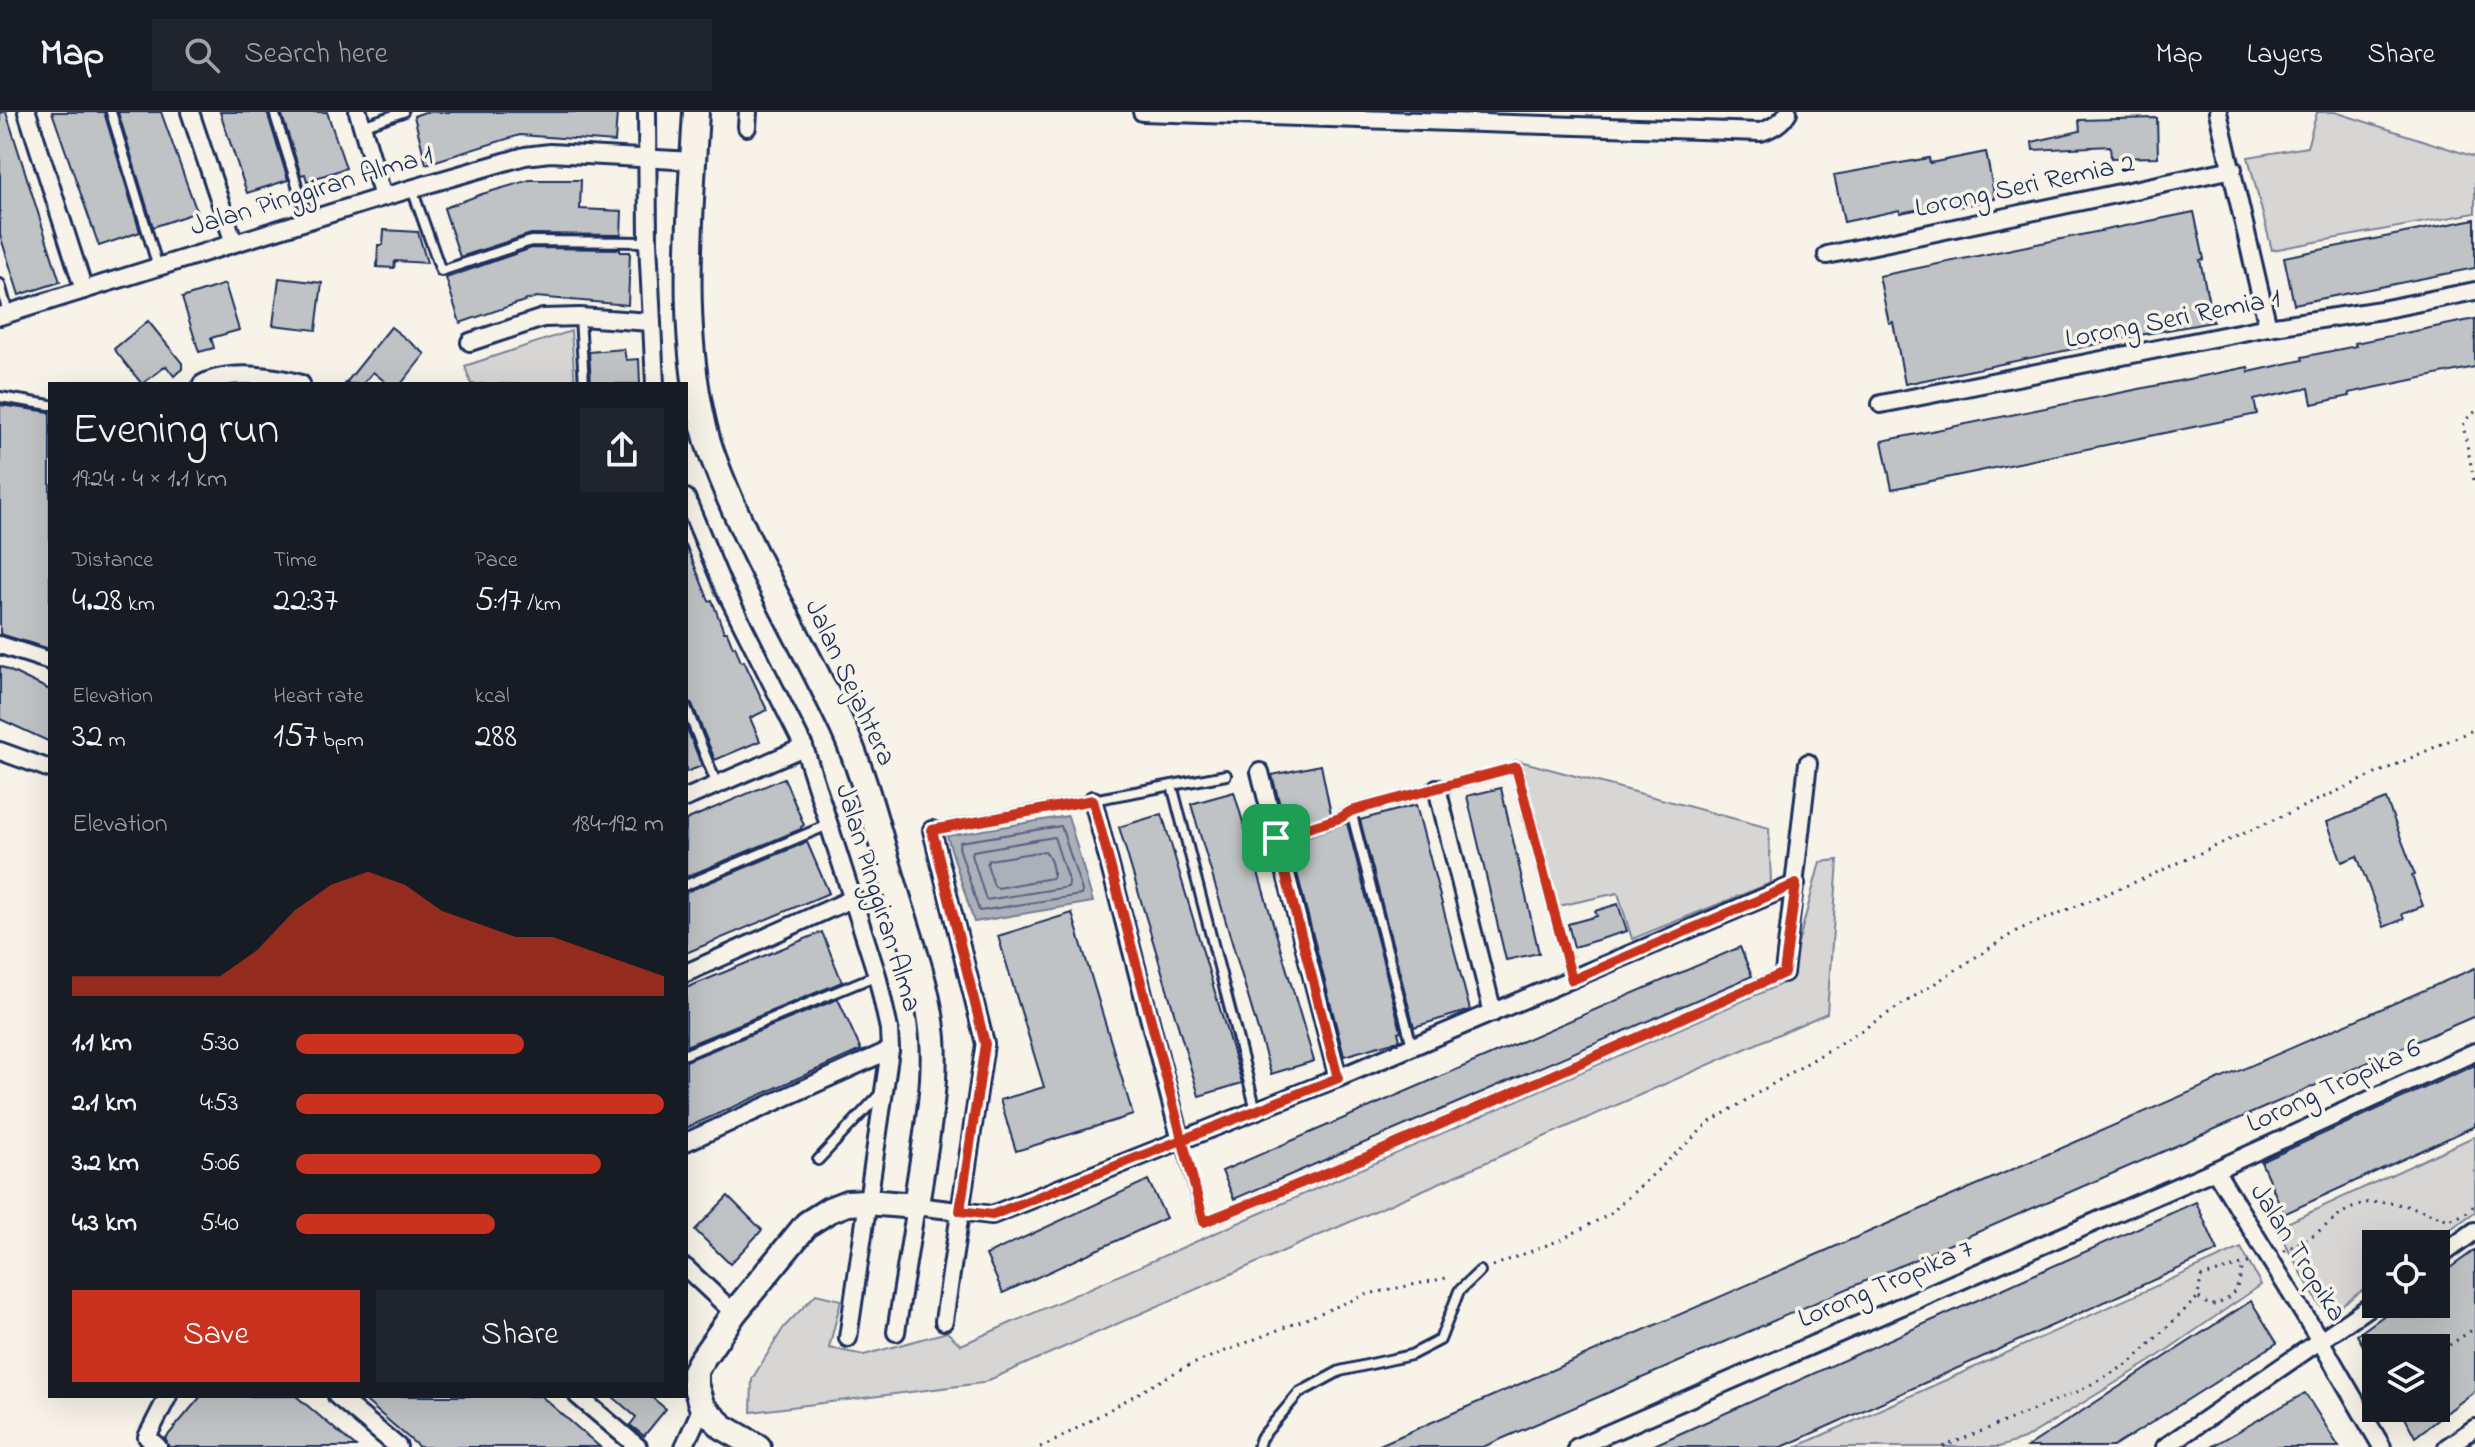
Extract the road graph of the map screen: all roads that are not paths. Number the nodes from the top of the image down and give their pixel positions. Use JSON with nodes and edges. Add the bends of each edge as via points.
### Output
{"nodes":[{"id":1,"x":27,"y":112,"type":"edge"},
{"id":2,"x":111,"y":112,"type":"edge"},
{"id":3,"x":190,"y":112,"type":"edge"},
{"id":4,"x":274,"y":112,"type":"edge"},
{"id":5,"x":403,"y":112,"type":"edge"},
{"id":6,"x":647,"y":112,"type":"edge"},
{"id":7,"x":696,"y":112,"type":"edge"},
{"id":8,"x":1142,"y":112,"type":"edge"},
{"id":9,"x":1788,"y":112,"type":"edge"},
{"id":10,"x":2218,"y":112,"type":"edge"},
{"id":11,"x":1292,"y":115,"type":"edge"},
{"id":12,"x":360,"y":119,"type":"edge"},
{"id":13,"x":646,"y":158,"type":"junction"},
{"id":14,"x":693,"y":161,"type":"junction"},
{"id":15,"x":2233,"y":169,"type":"junction"},
{"id":16,"x":412,"y":188,"type":"junction"},
{"id":17,"x":383,"y":197,"type":"junction"},
{"id":18,"x":308,"y":220,"type":"junction"},
{"id":19,"x":648,"y":242,"type":"junction"},
{"id":20,"x":234,"y":243,"type":"junction"},
{"id":21,"x":1827,"y":255,"type":"dead end"},
{"id":22,"x":158,"y":267,"type":"junction"},
{"id":23,"x":0,"y":284,"type":"edge"},
{"id":24,"x":84,"y":290,"type":"junction"},
{"id":25,"x":2475,"y":291,"type":"edge"},
{"id":26,"x":4,"y":314,"type":"edge"},
{"id":27,"x":580,"y":317,"type":"junction"},
{"id":28,"x":650,"y":322,"type":"junction"},
{"id":29,"x":2268,"y":327,"type":"junction"},
{"id":30,"x":470,"y":342,"type":"dead end"},
{"id":31,"x":206,"y":382,"type":"edge"},
{"id":32,"x":289,"y":382,"type":"edge"},
{"id":33,"x":584,"y":382,"type":"edge"},
{"id":34,"x":655,"y":382,"type":"edge"},
{"id":35,"x":0,"y":397,"type":"edge"},
{"id":36,"x":1881,"y":404,"type":"dead end"},
{"id":37,"x":48,"y":405,"type":"edge"},
{"id":38,"x":688,"y":503,"type":"edge"},
{"id":39,"x":0,"y":645,"type":"edge"},
{"id":40,"x":48,"y":660,"type":"edge"},
{"id":41,"x":688,"y":712,"type":"edge"},
{"id":42,"x":804,"y":747,"type":"junction"},
{"id":43,"x":0,"y":751,"type":"edge"},
{"id":44,"x":1808,"y":763,"type":"dead end"},
{"id":45,"x":48,"y":768,"type":"edge"},
{"id":46,"x":1260,"y":772,"type":"dead end"},
{"id":47,"x":1226,"y":775,"type":"dead end"},
{"id":48,"x":717,"y":785,"type":"junction"},
{"id":49,"x":1172,"y":785,"type":"junction"},
{"id":50,"x":1437,"y":788,"type":"junction"},
{"id":51,"x":688,"y":797,"type":"edge"},
{"id":52,"x":1093,"y":800,"type":"junction"},
{"id":53,"x":1351,"y":811,"type":"junction"},
{"id":54,"x":828,"y":825,"type":"junction"},
{"id":55,"x":932,"y":830,"type":"joint"},
{"id":56,"x":1276,"y":838,"type":"junction"},
{"id":57,"x":688,"y":884,"type":"edge"},
{"id":58,"x":1796,"y":884,"type":"junction"},
{"id":59,"x":854,"y":898,"type":"junction"},
{"id":60,"x":688,"y":972,"type":"edge"},
{"id":61,"x":1784,"y":973,"type":"joint"},
{"id":62,"x":877,"y":975,"type":"junction"},
{"id":63,"x":1572,"y":980,"type":"junction"},
{"id":64,"x":1493,"y":1013,"type":"junction"},
{"id":65,"x":1412,"y":1047,"type":"junction"},
{"id":66,"x":890,"y":1050,"type":"junction"},
{"id":67,"x":2475,"y":1052,"type":"edge"},
{"id":68,"x":688,"y":1053,"type":"edge"},
{"id":69,"x":1338,"y":1078,"type":"junction"},
{"id":70,"x":884,"y":1090,"type":"junction"},
{"id":71,"x":1256,"y":1111,"type":"junction"},
{"id":72,"x":688,"y":1141,"type":"edge"},
{"id":73,"x":1181,"y":1141,"type":"junction"},
{"id":74,"x":818,"y":1160,"type":"dead end"},
{"id":75,"x":2215,"y":1170,"type":"junction"},
{"id":76,"x":867,"y":1202,"type":"junction"},
{"id":77,"x":916,"y":1206,"type":"junction"},
{"id":78,"x":960,"y":1211,"type":"junction"},
{"id":79,"x":2475,"y":1231,"type":"edge"},
{"id":80,"x":2450,"y":1249,"type":"edge"},
{"id":81,"x":688,"y":1270,"type":"edge"},
{"id":82,"x":1480,"y":1271,"type":"road end"},
{"id":83,"x":2362,"y":1312,"type":"edge"},
{"id":84,"x":734,"y":1313,"type":"junction"},
{"id":85,"x":944,"y":1321,"type":"dead end"},
{"id":86,"x":896,"y":1332,"type":"dead end"},
{"id":87,"x":848,"y":1338,"type":"dead end"},
{"id":88,"x":2321,"y":1342,"type":"junction"},
{"id":89,"x":167,"y":1398,"type":"edge"},
{"id":90,"x":339,"y":1398,"type":"edge"},
{"id":91,"x":580,"y":1398,"type":"edge"},
{"id":92,"x":702,"y":1407,"type":"junction"},
{"id":93,"x":2475,"y":1428,"type":"edge"},
{"id":94,"x":158,"y":1447,"type":"edge"},
{"id":95,"x":398,"y":1447,"type":"edge"},
{"id":96,"x":638,"y":1447,"type":"edge"},
{"id":97,"x":684,"y":1447,"type":"edge"},
{"id":98,"x":758,"y":1447,"type":"edge"},
{"id":99,"x":1258,"y":1447,"type":"edge"},
{"id":100,"x":1577,"y":1447,"type":"edge"},
{"id":101,"x":2165,"y":1447,"type":"edge"},
{"id":102,"x":2382,"y":1447,"type":"edge"},
{"id":103,"x":2447,"y":1447,"type":"edge"}],
"edges":[{"from":1,"to":24,"type":"street"},
{"from":2,"to":22,"type":"lane"},
{"from":3,"to":20,"type":"street"},
{"from":4,"to":18,"type":"lane"},
{"from":5,"to":12,"type":"lane"},
{"from":6,"to":13,"type":"street"},
{"from":7,"to":14,"type":"main road","name":"Jalan Sejahtera"},
{"from":8,"to":11,"type":"street"},
{"from":9,"to":11,"type":"street","via":[[1761,132]]},
{"from":10,"to":15,"type":"street"},
{"from":12,"to":17,"type":"street"},
{"from":13,"to":14,"type":"street","name":"Jalan Pinggiran Alma 1"},
{"from":13,"to":16,"type":"street","name":"Jalan Pinggiran Alma 1","via":[[525,156]]},
{"from":13,"to":19,"type":"street"},
{"from":14,"to":77,"type":"main road","name":"Jalan Sejahtera","via":[[690,312],[697,396],[708,443],[764,573],[843,729],[928,1000],[932,1077]]},
{"from":15,"to":21,"type":"street","name":"Lorong Seri Remia 2"},
{"from":15,"to":29,"type":"street"},
{"from":16,"to":17,"type":"street","name":"Jalan Pinggiran Alma 1"},
{"from":16,"to":19,"type":"lane","via":[[441,271],[531,241]]},
{"from":17,"to":18,"type":"street","name":"Jalan Pinggiran Alma 1"},
{"from":18,"to":20,"type":"street","name":"Jalan Pinggiran Alma 1"},
{"from":19,"to":28,"type":"street"},
{"from":20,"to":22,"type":"street","name":"Jalan Pinggiran Alma 1"},
{"from":22,"to":24,"type":"street","name":"Jalan Pinggiran Alma 1"},
{"from":23,"to":26,"type":"lane"},
{"from":24,"to":26,"type":"street","name":"Jalan Pinggiran Alma 1"},
{"from":25,"to":29,"type":"street","name":"Lorong Seri Remia 1"},
{"from":27,"to":28,"type":"street"},
{"from":27,"to":30,"type":"street","via":[[543,318]]},
{"from":27,"to":33,"type":"lane"},
{"from":28,"to":34,"type":"street"},
{"from":29,"to":36,"type":"street","name":"Lorong Seri Remia 1"},
{"from":31,"to":32,"type":"street","via":[[241,374]]},
{"from":35,"to":37,"type":"lane"},
{"from":38,"to":42,"type":"street","name":"Jalan Pinggiran Alma","via":[[722,584]]},
{"from":39,"to":40,"type":"street"},
{"from":41,"to":48,"type":"lane"},
{"from":42,"to":48,"type":"street"},
{"from":42,"to":54,"type":"street","name":"Jalan Pinggiran Alma"},
{"from":43,"to":45,"type":"street"},
{"from":44,"to":58,"type":"street"},
{"from":46,"to":56,"type":"street"},
{"from":47,"to":49,"type":"lane"},
{"from":48,"to":51,"type":"street"},
{"from":49,"to":52,"type":"lane"},
{"from":49,"to":71,"type":"lane"},
{"from":50,"to":53,"type":"lane"},
{"from":50,"to":63,"type":"lane","via":[[1516,767]]},
{"from":50,"to":64,"type":"street"},
{"from":52,"to":55,"type":"lane"},
{"from":52,"to":73,"type":"street"},
{"from":53,"to":56,"type":"lane"},
{"from":53,"to":65,"type":"lane"},
{"from":54,"to":57,"type":"lane"},
{"from":54,"to":59,"type":"street","name":"Jalan Pinggiran Alma"},
{"from":55,"to":78,"type":"street","via":[[985,1044]]},
{"from":56,"to":69,"type":"street"},
{"from":58,"to":61,"type":"street"},
{"from":58,"to":63,"type":"street"},
{"from":59,"to":60,"type":"street"},
{"from":59,"to":62,"type":"street","name":"Jalan Pinggiran Alma"},
{"from":61,"to":73,"type":"lane","via":[[1364,1158],[1204,1222]]},
{"from":62,"to":66,"type":"street","name":"Jalan Pinggiran Alma"},
{"from":62,"to":68,"type":"lane"},
{"from":63,"to":64,"type":"street"},
{"from":64,"to":65,"type":"street"},
{"from":65,"to":69,"type":"street"},
{"from":66,"to":70,"type":"street","name":"Jalan Pinggiran Alma"},
{"from":66,"to":72,"type":"street"},
{"from":67,"to":75,"type":"street","name":"Lorong Tropika 6"},
{"from":69,"to":71,"type":"street"},
{"from":70,"to":74,"type":"lane"},
{"from":70,"to":76,"type":"street","name":"Jalan Pinggiran Alma"},
{"from":71,"to":73,"type":"street"},
{"from":73,"to":78,"type":"street","via":[[992,1215]]},
{"from":75,"to":88,"type":"street","name":"Jalan Tropika"},
{"from":75,"to":100,"type":"street","name":"Lorong Tropika 7"},
{"from":76,"to":77,"type":"main road"},
{"from":76,"to":84,"type":"main road","via":[[847,1203],[807,1224]]},
{"from":76,"to":87,"type":"street","name":"Jalan Pinggiran Alma"},
{"from":77,"to":78,"type":"street"},
{"from":77,"to":86,"type":"street","name":"Jalan Sejahtera"},
{"from":78,"to":85,"type":"street"},
{"from":79,"to":80,"type":"street"},
{"from":81,"to":84,"type":"street"},
{"from":82,"to":99,"type":"lane","via":[[1459,1291],[1440,1340],[1411,1355],[1340,1371],[1299,1393]]},
{"from":83,"to":88,"type":"street"},
{"from":84,"to":92,"type":"main road","via":[[695,1371]]},
{"from":88,"to":101,"type":"street"},
{"from":88,"to":102,"type":"street","name":"Jalan Tropika"},
{"from":89,"to":94,"type":"street","via":[[147,1437]]},
{"from":90,"to":95,"type":"street"},
{"from":91,"to":96,"type":"street"},
{"from":92,"to":97,"type":"street"},
{"from":92,"to":98,"type":"main road","via":[[723,1427]]},
{"from":93,"to":103,"type":"street"}]}
